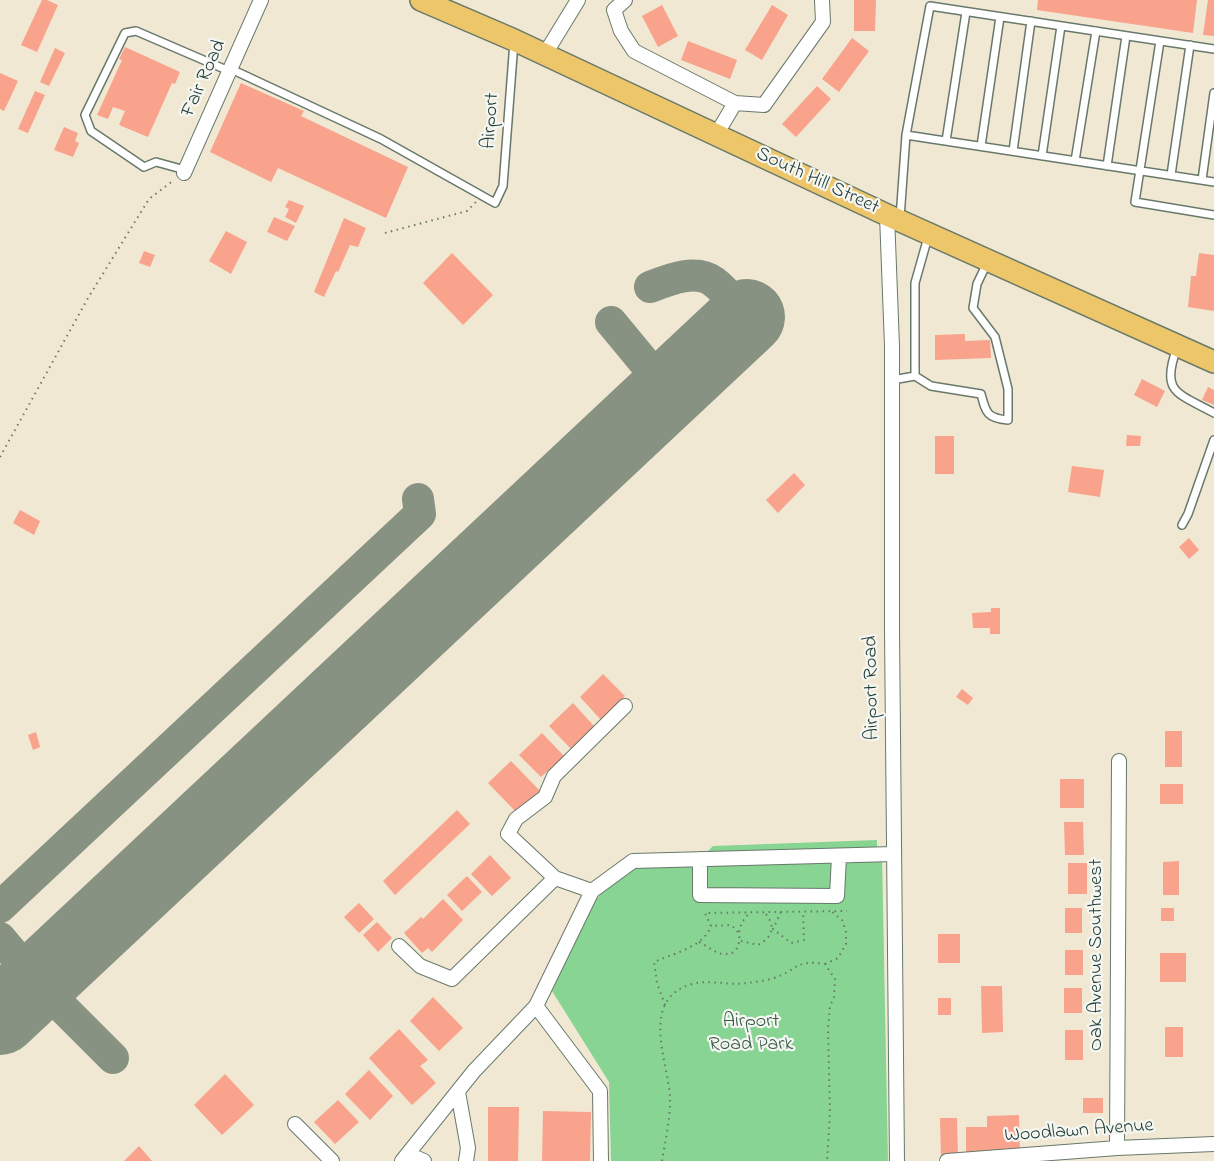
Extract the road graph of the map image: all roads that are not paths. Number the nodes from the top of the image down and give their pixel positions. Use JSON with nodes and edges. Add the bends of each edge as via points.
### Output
{"nodes":[{"id":1,"x":261,"y":0,"type":"edge"},
{"id":2,"x":421,"y":0,"type":"edge"},
{"id":3,"x":578,"y":0,"type":"edge"},
{"id":4,"x":625,"y":0,"type":"edge"},
{"id":5,"x":822,"y":0,"type":"edge"},
{"id":6,"x":966,"y":12,"type":"junction"},
{"id":7,"x":1000,"y":17,"type":"junction"},
{"id":8,"x":1031,"y":21,"type":"junction"},
{"id":9,"x":1061,"y":26,"type":"junction"},
{"id":10,"x":1096,"y":31,"type":"junction"},
{"id":11,"x":1126,"y":36,"type":"junction"},
{"id":12,"x":514,"y":39,"type":"junction"},
{"id":13,"x":1160,"y":41,"type":"junction"},
{"id":14,"x":1190,"y":45,"type":"junction"},
{"id":15,"x":1214,"y":49,"type":"edge"},
{"id":16,"x":545,"y":54,"type":"junction"},
{"id":17,"x":230,"y":70,"type":"junction"},
{"id":18,"x":1214,"y":93,"type":"edge"},
{"id":19,"x":735,"y":103,"type":"junction"},
{"id":20,"x":716,"y":135,"type":"junction"},
{"id":21,"x":906,"y":135,"type":"junction"},
{"id":22,"x":946,"y":141,"type":"junction"},
{"id":23,"x":981,"y":146,"type":"junction"},
{"id":24,"x":1013,"y":151,"type":"junction"},
{"id":25,"x":1042,"y":156,"type":"junction"},
{"id":26,"x":1075,"y":161,"type":"junction"},
{"id":27,"x":1107,"y":166,"type":"junction"},
{"id":28,"x":1140,"y":171,"type":"junction"},
{"id":29,"x":184,"y":172,"type":"joint"},
{"id":30,"x":1171,"y":176,"type":"junction"},
{"id":31,"x":1202,"y":180,"type":"junction"},
{"id":32,"x":1214,"y":182,"type":"edge"},
{"id":33,"x":1214,"y":215,"type":"edge"},
{"id":34,"x":893,"y":218,"type":"junction"},
{"id":35,"x":929,"y":234,"type":"junction"},
{"id":36,"x":988,"y":260,"type":"junction"},
{"id":37,"x":1178,"y":346,"type":"junction"},
{"id":38,"x":1214,"y":362,"type":"edge"},
{"id":39,"x":915,"y":376,"type":"junction"},
{"id":40,"x":892,"y":380,"type":"junction"},
{"id":41,"x":1214,"y":413,"type":"edge"},
{"id":42,"x":1214,"y":440,"type":"edge"},
{"id":43,"x":1182,"y":525,"type":"dead end"},
{"id":44,"x":625,"y":706,"type":"dead end"},
{"id":45,"x":1119,"y":761,"type":"dead end"},
{"id":46,"x":894,"y":854,"type":"junction"},
{"id":47,"x":839,"y":856,"type":"junction"},
{"id":48,"x":700,"y":859,"type":"junction"},
{"id":49,"x":555,"y":878,"type":"junction"},
{"id":50,"x":592,"y":891,"type":"junction"},
{"id":51,"x":399,"y":946,"type":"dead end"},
{"id":52,"x":536,"y":1006,"type":"junction"},
{"id":53,"x":458,"y":1092,"type":"junction"},
{"id":54,"x":295,"y":1124,"type":"dead end"},
{"id":55,"x":1214,"y":1144,"type":"edge"},
{"id":56,"x":1117,"y":1148,"type":"junction"},
{"id":57,"x":405,"y":1158,"type":"edge"},
{"id":58,"x":332,"y":1161,"type":"edge"},
{"id":59,"x":424,"y":1161,"type":"edge"},
{"id":60,"x":466,"y":1161,"type":"edge"},
{"id":61,"x":601,"y":1161,"type":"edge"},
{"id":62,"x":897,"y":1161,"type":"edge"},
{"id":63,"x":947,"y":1161,"type":"edge"}],
"edges":[{"from":1,"to":17,"type":"street","name":"Fair Road"},
{"from":2,"to":12,"type":"main road","name":"South Hill Street"},
{"from":3,"to":16,"type":"street"},
{"from":4,"to":19,"type":"street","via":[[614,10],[634,51]]},
{"from":5,"to":19,"type":"street","via":[[823,22],[764,105]]},
{"from":6,"to":7,"type":"lane"},
{"from":6,"to":21,"type":"lane","via":[[930,6]]},
{"from":6,"to":22,"type":"lane"},
{"from":7,"to":8,"type":"lane"},
{"from":7,"to":23,"type":"lane"},
{"from":8,"to":9,"type":"lane"},
{"from":8,"to":24,"type":"lane"},
{"from":9,"to":10,"type":"lane"},
{"from":9,"to":25,"type":"lane"},
{"from":10,"to":11,"type":"lane"},
{"from":10,"to":26,"type":"lane"},
{"from":11,"to":13,"type":"lane"},
{"from":11,"to":27,"type":"lane"},
{"from":12,"to":16,"type":"main road","name":"South Hill Street"},
{"from":12,"to":17,"type":"lane","name":"Airport","via":[[503,186],[495,203],[381,139]]},
{"from":13,"to":14,"type":"lane"},
{"from":13,"to":28,"type":"lane"},
{"from":14,"to":15,"type":"lane"},
{"from":14,"to":30,"type":"lane"},
{"from":16,"to":20,"type":"main road","name":"South Hill Street"},
{"from":17,"to":29,"type":"street","name":"Fair Road"},
{"from":17,"to":29,"type":"lane","via":[[136,31],[125,33],[85,115],[91,131],[144,167],[156,162]]},
{"from":18,"to":31,"type":"lane"},
{"from":19,"to":20,"type":"street"},
{"from":20,"to":34,"type":"main road","name":"South Hill Street"},
{"from":21,"to":22,"type":"lane"},
{"from":21,"to":34,"type":"lane"},
{"from":22,"to":23,"type":"lane"},
{"from":23,"to":24,"type":"lane"},
{"from":24,"to":25,"type":"lane"},
{"from":25,"to":26,"type":"lane"},
{"from":26,"to":27,"type":"lane"},
{"from":27,"to":28,"type":"lane"},
{"from":28,"to":30,"type":"lane"},
{"from":28,"to":33,"type":"lane","via":[[1135,201]]},
{"from":30,"to":31,"type":"lane"},
{"from":31,"to":32,"type":"lane"},
{"from":34,"to":35,"type":"main road","name":"South Hill Street"},
{"from":34,"to":40,"type":"street","name":"Airport Road"},
{"from":35,"to":36,"type":"main road","name":"South Hill Street"},
{"from":35,"to":39,"type":"lane","via":[[915,283]]},
{"from":36,"to":37,"type":"main road","name":"South Hill Street"},
{"from":36,"to":39,"type":"lane","via":[[977,284],[974,308],[995,337],[1008,389],[1008,420],[995,419],[986,412],[981,394],[931,386]]},
{"from":37,"to":38,"type":"main road","name":"South Hill Street"},
{"from":37,"to":41,"type":"lane","via":[[1170,379],[1175,391]]},
{"from":39,"to":40,"type":"lane"},
{"from":40,"to":46,"type":"street","name":"Airport Road"},
{"from":42,"to":43,"type":"lane"},
{"from":44,"to":49,"type":"street","via":[[554,776],[545,797],[516,819],[508,834]]},
{"from":45,"to":56,"type":"street","name":"Oak Avenue Southwest"},
{"from":46,"to":47,"type":"street"},
{"from":46,"to":62,"type":"street","name":"Airport Road"},
{"from":47,"to":48,"type":"street"},
{"from":47,"to":48,"type":"street","via":[[837,896],[700,895]]},
{"from":48,"to":50,"type":"street","via":[[633,861]]},
{"from":49,"to":50,"type":"street"},
{"from":49,"to":51,"type":"street","via":[[452,979],[420,966]]},
{"from":50,"to":52,"type":"street"},
{"from":52,"to":53,"type":"street"},
{"from":52,"to":61,"type":"street","via":[[600,1091]]},
{"from":53,"to":57,"type":"street"},
{"from":53,"to":60,"type":"street","via":[[468,1148]]},
{"from":54,"to":58,"type":"street"},
{"from":55,"to":56,"type":"street","name":"Woodlawn Avenue"},
{"from":56,"to":63,"type":"street","name":"Woodlawn Avenue"},
{"from":57,"to":59,"type":"street"}]}
